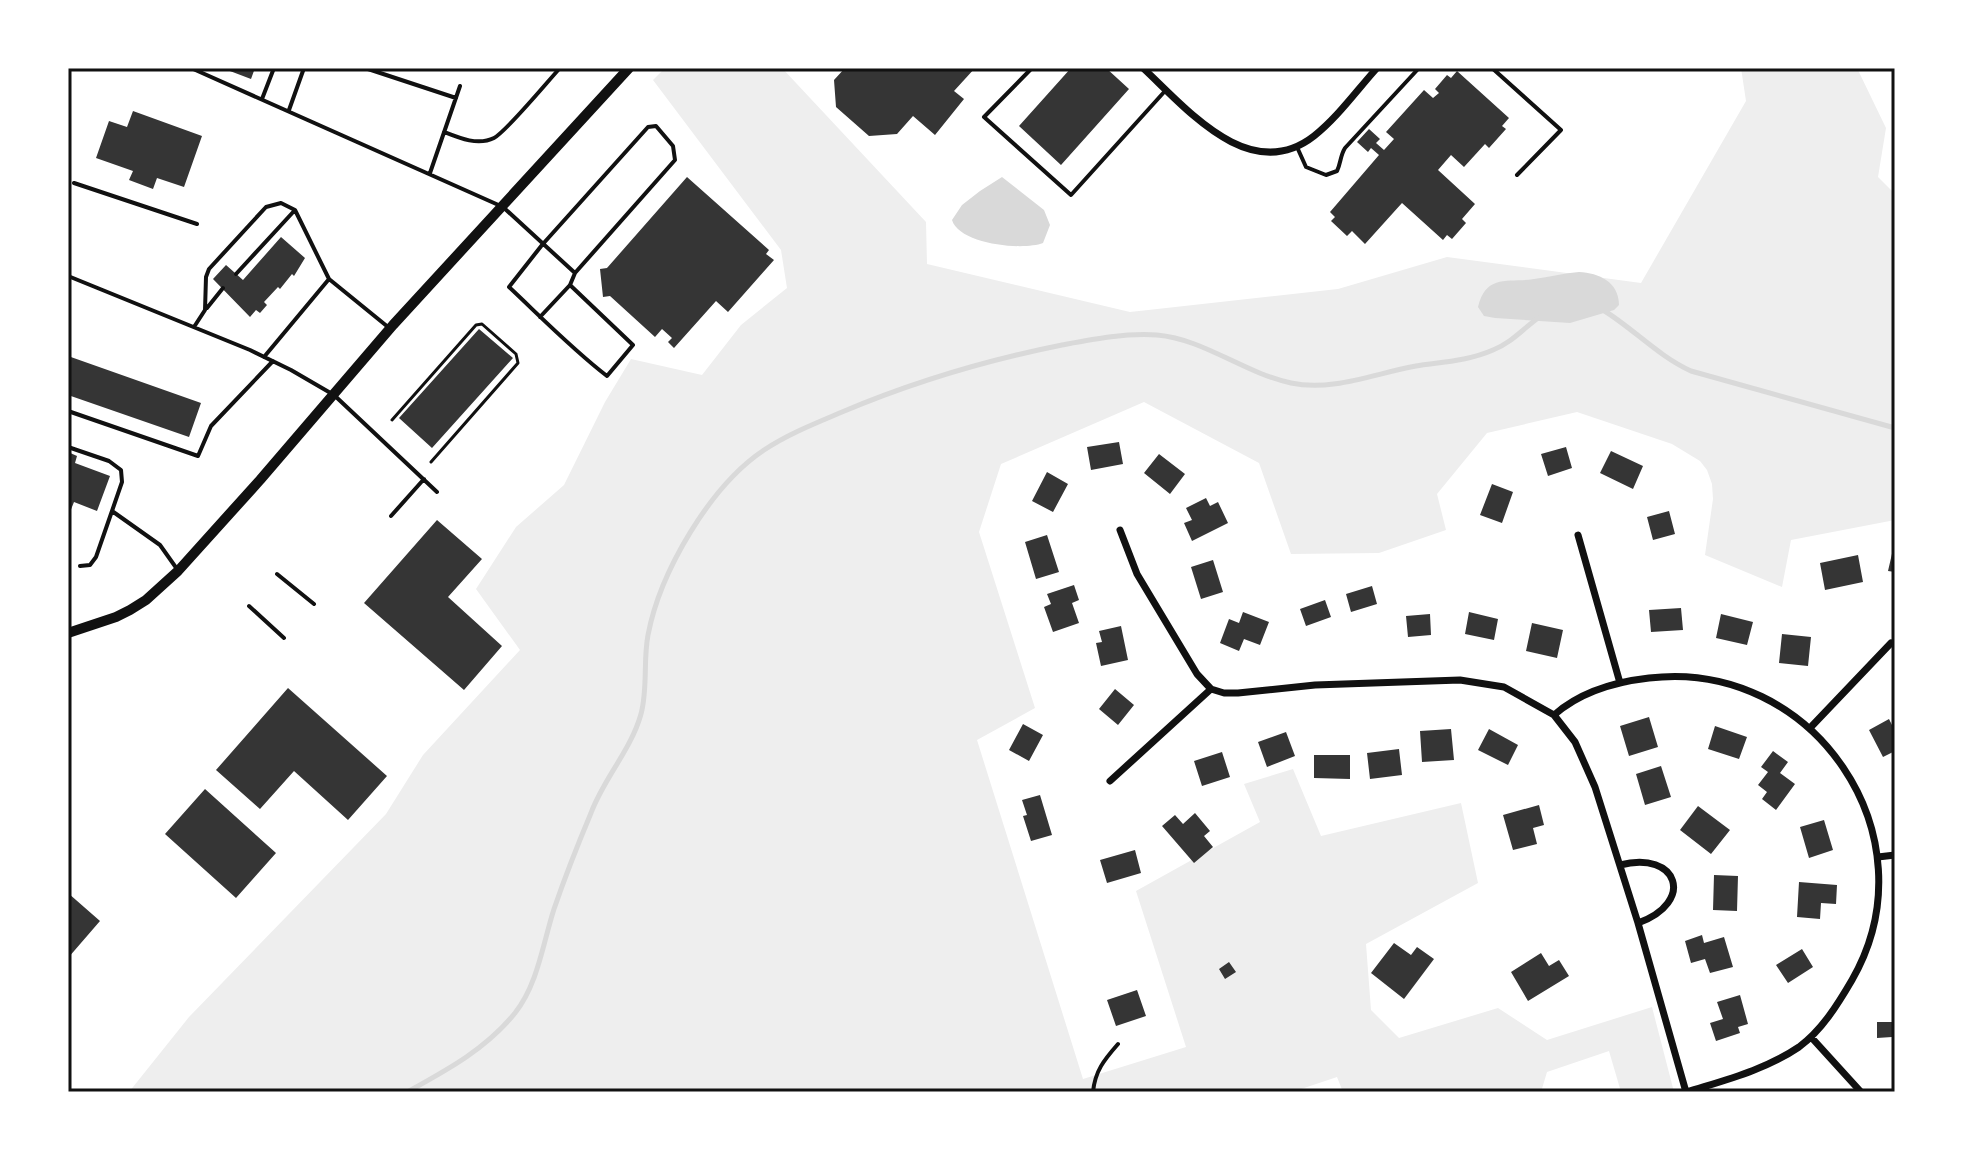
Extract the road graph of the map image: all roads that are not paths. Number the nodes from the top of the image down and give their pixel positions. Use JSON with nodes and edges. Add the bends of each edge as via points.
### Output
{"nodes":[{"id":1,"x":191,"y":68,"type":"edge"},
{"id":2,"x":274,"y":68,"type":"edge"},
{"id":3,"x":304,"y":68,"type":"edge"},
{"id":4,"x":365,"y":68,"type":"edge"},
{"id":5,"x":560,"y":68,"type":"edge"},
{"id":6,"x":629,"y":68,"type":"edge"},
{"id":7,"x":1032,"y":68,"type":"edge"},
{"id":8,"x":1143,"y":68,"type":"edge"},
{"id":9,"x":1377,"y":68,"type":"edge"},
{"id":10,"x":1419,"y":68,"type":"edge"},
{"id":11,"x":1492,"y":68,"type":"edge"},
{"id":12,"x":460,"y":86,"type":"dead end"},
{"id":13,"x":1166,"y":90,"type":"junction"},
{"id":14,"x":456,"y":98,"type":"junction"},
{"id":15,"x":262,"y":99,"type":"junction"},
{"id":16,"x":289,"y":110,"type":"junction"},
{"id":17,"x":444,"y":132,"type":"junction"},
{"id":18,"x":1296,"y":146,"type":"junction"},
{"id":19,"x":430,"y":173,"type":"junction"},
{"id":20,"x":1517,"y":175,"type":"dead end"},
{"id":21,"x":74,"y":183,"type":"dead end"},
{"id":22,"x":503,"y":207,"type":"junction"},
{"id":23,"x":295,"y":210,"type":"junction"},
{"id":24,"x":197,"y":224,"type":"dead end"},
{"id":25,"x":542,"y":245,"type":"junction"},
{"id":26,"x":575,"y":273,"type":"junction"},
{"id":27,"x":236,"y":274,"type":"dead end"},
{"id":28,"x":68,"y":276,"type":"edge"},
{"id":29,"x":329,"y":279,"type":"junction"},
{"id":30,"x":570,"y":285,"type":"junction"},
{"id":31,"x":223,"y":288,"type":"dead end"},
{"id":32,"x":205,"y":310,"type":"junction"},
{"id":33,"x":540,"y":317,"type":"junction"},
{"id":34,"x":194,"y":327,"type":"junction"},
{"id":35,"x":390,"y":328,"type":"junction"},
{"id":36,"x":264,"y":357,"type":"junction"},
{"id":37,"x":273,"y":361,"type":"junction"},
{"id":38,"x":334,"y":395,"type":"junction"},
{"id":39,"x":68,"y":411,"type":"edge"},
{"id":40,"x":68,"y":447,"type":"edge"},
{"id":41,"x":424,"y":479,"type":"junction"},
{"id":42,"x":437,"y":492,"type":"dead end"},
{"id":43,"x":112,"y":511,"type":"junction"},
{"id":44,"x":391,"y":516,"type":"dead end"},
{"id":45,"x":1120,"y":530,"type":"dead end"},
{"id":46,"x":1578,"y":535,"type":"dead end"},
{"id":47,"x":80,"y":566,"type":"dead end"},
{"id":48,"x":178,"y":571,"type":"junction"},
{"id":49,"x":277,"y":574,"type":"dead end"},
{"id":50,"x":314,"y":604,"type":"dead end"},
{"id":51,"x":249,"y":606,"type":"dead end"},
{"id":52,"x":68,"y":633,"type":"edge"},
{"id":53,"x":284,"y":638,"type":"dead end"},
{"id":54,"x":1891,"y":643,"type":"dead end"},
{"id":55,"x":1620,"y":683,"type":"junction"},
{"id":56,"x":1211,"y":689,"type":"junction"},
{"id":57,"x":1554,"y":715,"type":"junction"},
{"id":58,"x":1810,"y":728,"type":"junction"},
{"id":59,"x":1110,"y":781,"type":"dead end"},
{"id":60,"x":1895,"y":855,"type":"edge"},
{"id":61,"x":1878,"y":857,"type":"junction"},
{"id":62,"x":1620,"y":865,"type":"junction"},
{"id":63,"x":1638,"y":923,"type":"junction"},
{"id":64,"x":1811,"y":1037,"type":"junction"},
{"id":65,"x":1118,"y":1044,"type":"dead end"},
{"id":66,"x":1093,"y":1092,"type":"edge"},
{"id":67,"x":1686,"y":1092,"type":"edge"},
{"id":68,"x":1861,"y":1092,"type":"edge"}],
"edges":[{"from":1,"to":15,"type":"lane"},
{"from":2,"to":15,"type":"lane"},
{"from":3,"to":16,"type":"lane"},
{"from":4,"to":14,"type":"lane"},
{"from":5,"to":17,"type":"lane","via":[[495,138],[464,140]]},
{"from":6,"to":22,"type":"main road"},
{"from":7,"to":13,"type":"lane","via":[[984,117],[1071,195]]},
{"from":8,"to":13,"type":"street"},
{"from":9,"to":18,"type":"street","via":[[1325,126]]},
{"from":10,"to":18,"type":"lane","via":[[1345,148],[1337,171],[1326,175],[1306,167]]},
{"from":11,"to":20,"type":"lane","via":[[1561,130]]},
{"from":12,"to":14,"type":"lane"},
{"from":13,"to":18,"type":"street","via":[[1235,145],[1266,152]]},
{"from":14,"to":17,"type":"lane"},
{"from":15,"to":16,"type":"lane"},
{"from":16,"to":19,"type":"lane"},
{"from":17,"to":19,"type":"lane"},
{"from":19,"to":22,"type":"lane"},
{"from":21,"to":24,"type":"lane"},
{"from":22,"to":25,"type":"lane"},
{"from":22,"to":35,"type":"main road"},
{"from":23,"to":27,"type":"lane"},
{"from":23,"to":29,"type":"lane"},
{"from":23,"to":32,"type":"lane","via":[[285,203],[266,207],[209,269]]},
{"from":25,"to":26,"type":"lane"},
{"from":25,"to":26,"type":"lane","via":[[648,127],[661,130],[673,146],[675,160]]},
{"from":25,"to":33,"type":"lane","via":[[509,287]]},
{"from":26,"to":30,"type":"lane"},
{"from":28,"to":34,"type":"lane"},
{"from":29,"to":35,"type":"lane"},
{"from":29,"to":36,"type":"lane"},
{"from":30,"to":33,"type":"lane"},
{"from":30,"to":33,"type":"lane","via":[[633,345],[607,376]]},
{"from":31,"to":32,"type":"lane"},
{"from":32,"to":34,"type":"lane"},
{"from":34,"to":36,"type":"lane"},
{"from":35,"to":38,"type":"main road"},
{"from":36,"to":37,"type":"lane"},
{"from":37,"to":38,"type":"lane"},
{"from":37,"to":39,"type":"lane","via":[[211,426],[198,456]]},
{"from":38,"to":41,"type":"lane"},
{"from":38,"to":48,"type":"main road"},
{"from":40,"to":43,"type":"lane","via":[[121,470]]},
{"from":41,"to":42,"type":"lane"},
{"from":41,"to":44,"type":"lane"},
{"from":43,"to":47,"type":"lane","via":[[96,557],[90,565]]},
{"from":43,"to":48,"type":"lane","via":[[160,545]]},
{"from":45,"to":56,"type":"street","via":[[1137,574]]},
{"from":46,"to":55,"type":"street"},
{"from":48,"to":52,"type":"main road","via":[[130,610]]},
{"from":49,"to":50,"type":"lane"},
{"from":51,"to":53,"type":"lane"},
{"from":54,"to":58,"type":"street"},
{"from":55,"to":57,"type":"street","via":[[1582,696]]},
{"from":55,"to":58,"type":"street","via":[[1677,676],[1709,680],[1753,693]]},
{"from":56,"to":57,"type":"street","via":[[1238,693],[1460,680],[1504,687]]},
{"from":56,"to":59,"type":"street"},
{"from":57,"to":62,"type":"street","via":[[1585,762]]},
{"from":58,"to":61,"type":"street","via":[[1847,773]]},
{"from":60,"to":61,"type":"street"},
{"from":61,"to":64,"type":"street","via":[[1877,911],[1868,946],[1836,1006]]},
{"from":62,"to":63,"type":"street"},
{"from":62,"to":63,"type":"street","via":[[1652,862],[1666,869],[1672,881],[1671,902]]},
{"from":63,"to":67,"type":"street"},
{"from":64,"to":67,"type":"street","via":[[1774,1062]]},
{"from":64,"to":68,"type":"street"},
{"from":65,"to":66,"type":"lane","via":[[1100,1065]]}]}
